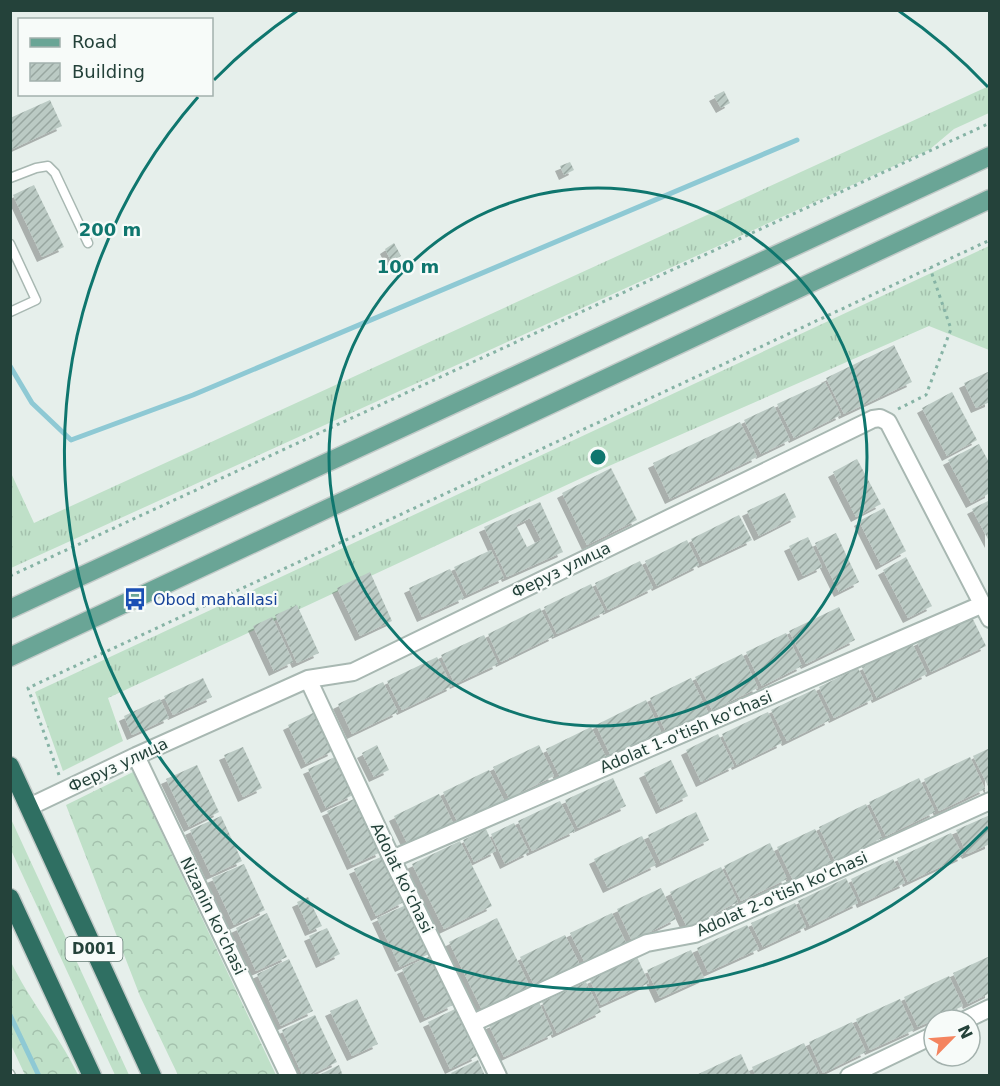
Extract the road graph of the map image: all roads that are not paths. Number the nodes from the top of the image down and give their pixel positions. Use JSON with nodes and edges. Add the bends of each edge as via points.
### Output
{"nodes":[{"id":1,"x":990,"y":156,"type":"edge"},
{"id":2,"x":10,"y":178,"type":"edge"},
{"id":3,"x":990,"y":200,"type":"edge"},
{"id":4,"x":88,"y":243,"type":"dead end"},
{"id":5,"x":10,"y":244,"type":"edge"},
{"id":6,"x":10,"y":312,"type":"edge"},
{"id":7,"x":10,"y":609,"type":"edge"},
{"id":8,"x":985,"y":612,"type":"edge"},
{"id":9,"x":10,"y":657,"type":"edge"},
{"id":10,"x":308,"y":679,"type":"junction"},
{"id":11,"x":136,"y":756,"type":"junction"},
{"id":12,"x":10,"y":766,"type":"edge"},
{"id":13,"x":990,"y":801,"type":"edge"},
{"id":14,"x":29,"y":807,"type":"junction"},
{"id":15,"x":392,"y":859,"type":"junction"},
{"id":16,"x":10,"y":898,"type":"edge"},
{"id":17,"x":473,"y":1023,"type":"junction"},
{"id":18,"x":922,"y":1041,"type":"edge"},
{"id":19,"x":92,"y":1076,"type":"edge"},
{"id":20,"x":152,"y":1076,"type":"edge"},
{"id":21,"x":289,"y":1076,"type":"edge"},
{"id":22,"x":498,"y":1076,"type":"edge"},
{"id":23,"x":849,"y":1076,"type":"edge"}],
"edges":[{"from":1,"to":7,"type":"main road"},
{"from":2,"to":4,"type":"lane","via":[[48,166],[55,172]]},
{"from":3,"to":9,"type":"main road"},
{"from":5,"to":6,"type":"lane","via":[[36,300]]},
{"from":8,"to":10,"type":"street","name":"Феруз улица","via":[[888,422],[880,418],[353,672]]},
{"from":8,"to":15,"type":"street","name":"Adolat 1-o'tish ko'chasi"},
{"from":10,"to":11,"type":"street","name":"Феруз улица"},
{"from":10,"to":15,"type":"street","name":"Adolat ko'chasi"},
{"from":11,"to":14,"type":"street","name":"Феруз улица"},
{"from":11,"to":21,"type":"street","name":"Nizanin ko'chasi"},
{"from":12,"to":14,"type":"highway","number":"D001"},
{"from":13,"to":17,"type":"street","name":"Adolat 2-o'tish ko'chasi","via":[[695,934],[647,943]]},
{"from":14,"to":20,"type":"highway","number":"D001"},
{"from":15,"to":17,"type":"street","name":"Adolat ko'chasi"},
{"from":16,"to":19,"type":"highway","number":"D001"},
{"from":17,"to":22,"type":"street","name":"Adolat ko'chasi"},
{"from":18,"to":23,"type":"street"}]}
